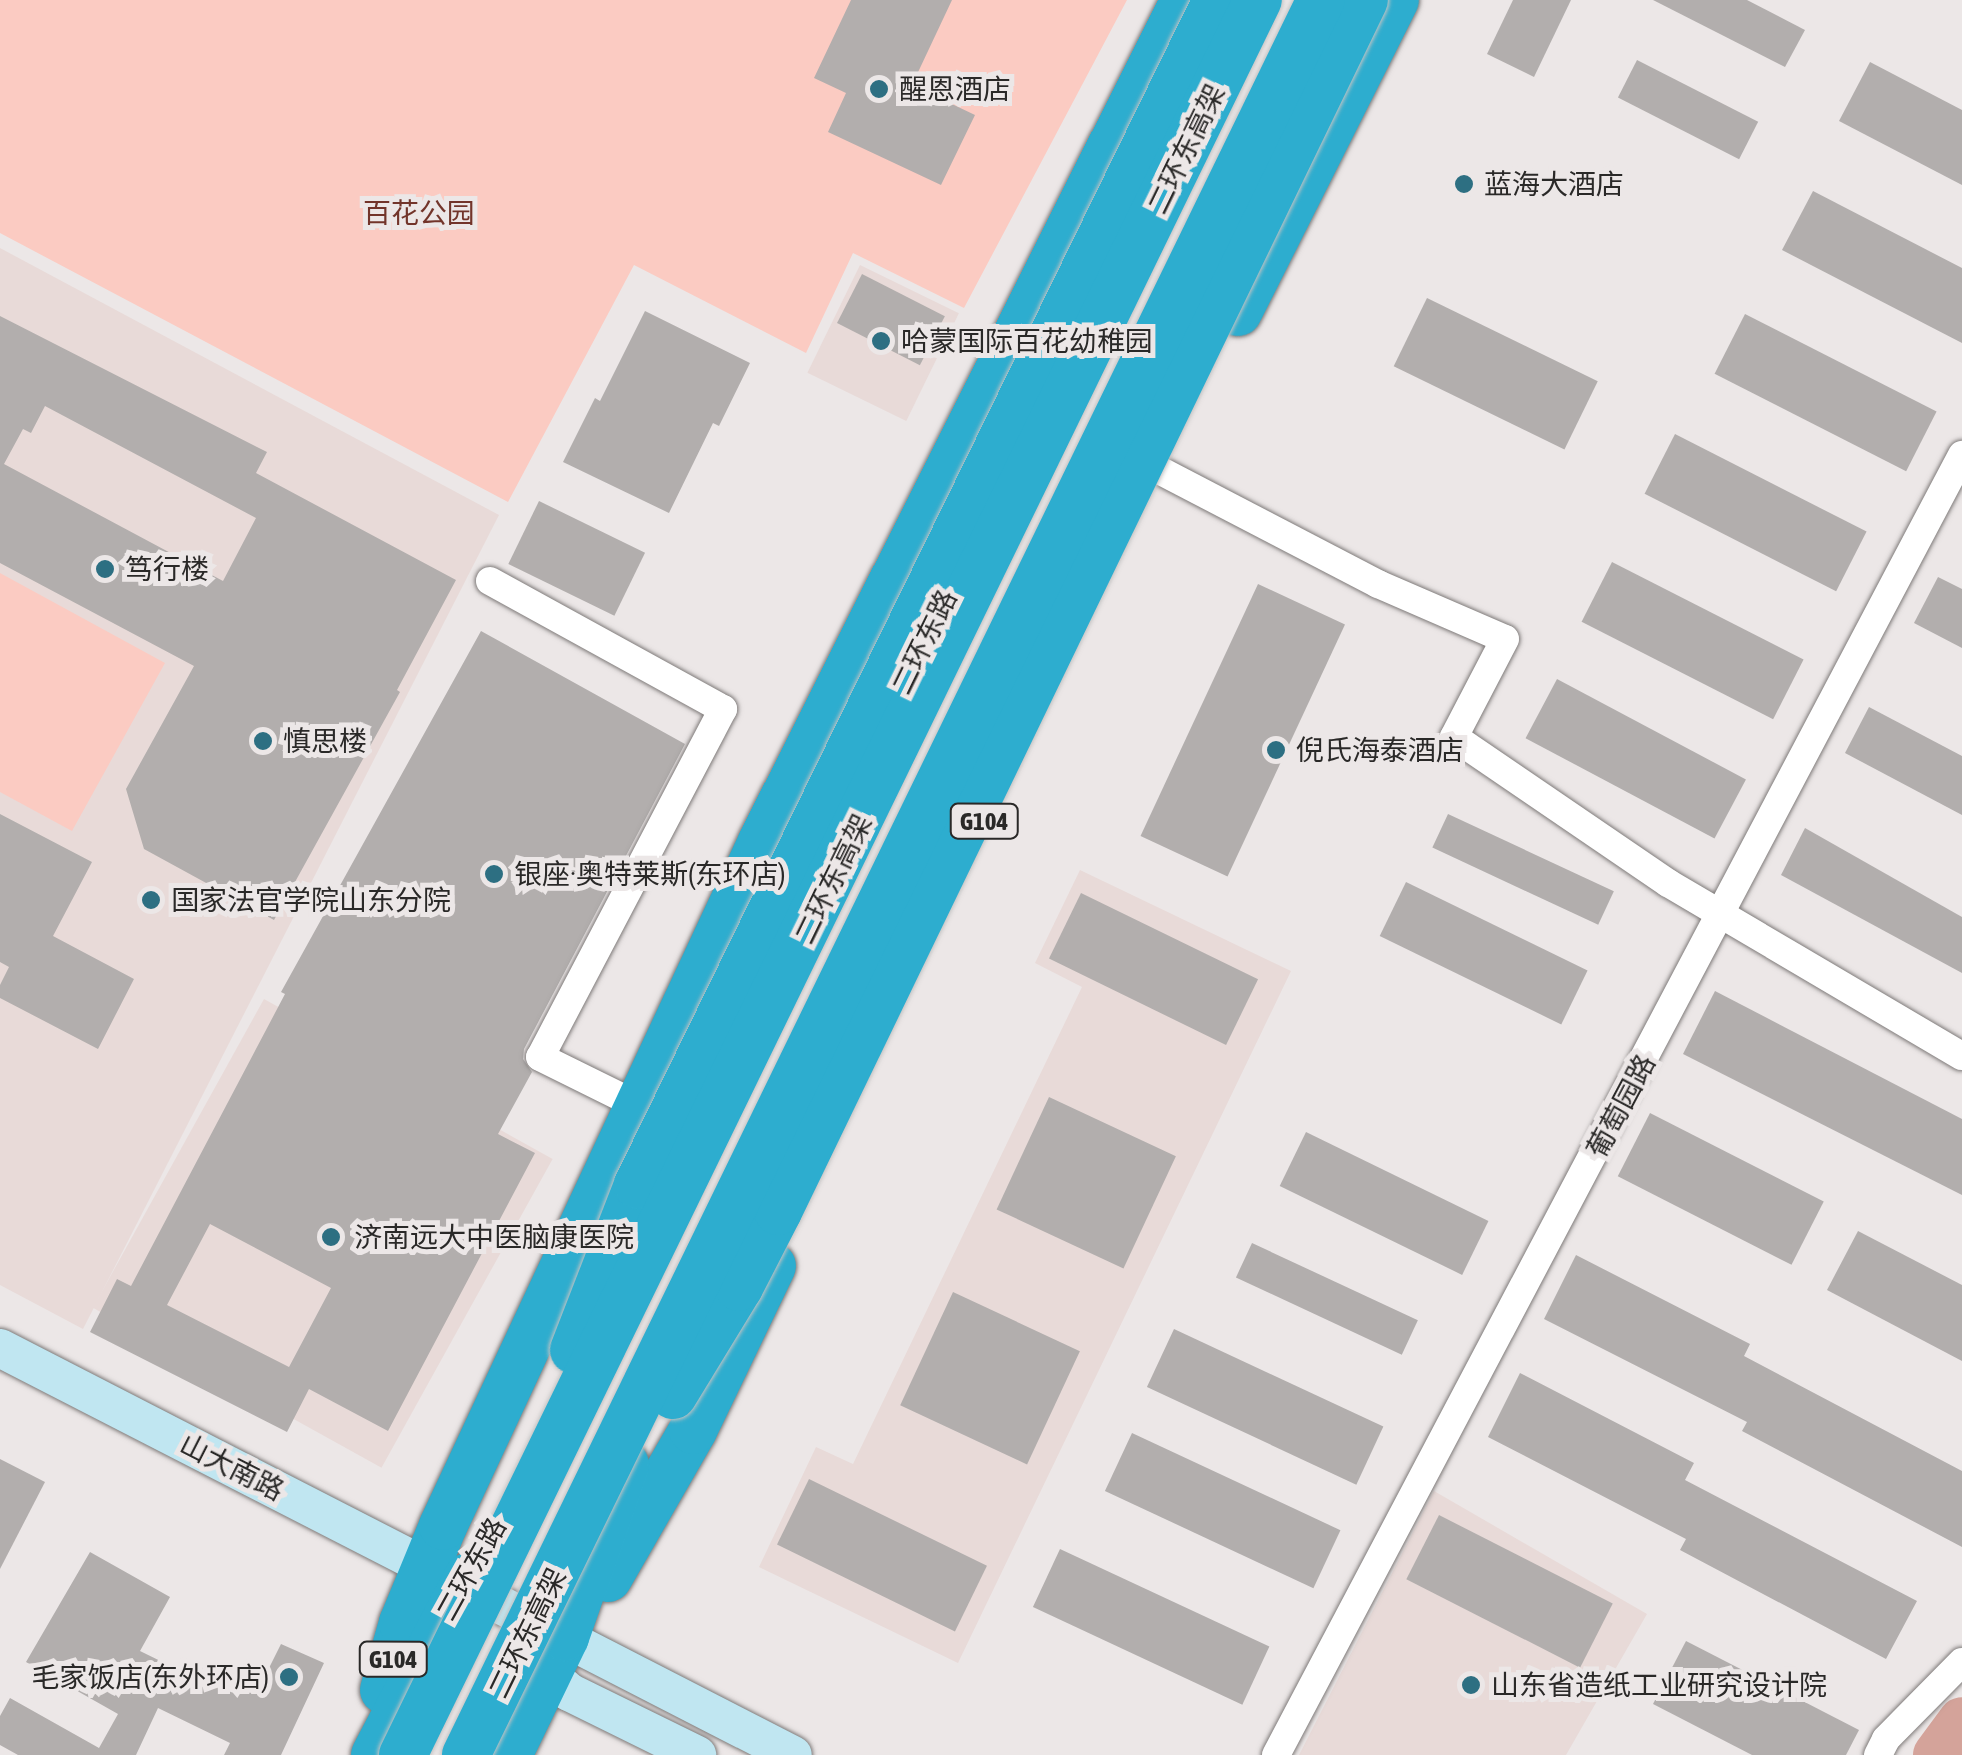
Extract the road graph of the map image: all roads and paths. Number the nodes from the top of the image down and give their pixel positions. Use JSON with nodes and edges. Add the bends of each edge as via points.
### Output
{"nodes":[{"id":1,"x":1185,"y":0,"type":"edge"},
{"id":2,"x":1217,"y":0,"type":"edge"},
{"id":3,"x":1236,"y":0,"type":"edge"},
{"id":4,"x":1258,"y":0,"type":"edge"},
{"id":5,"x":1321,"y":0,"type":"edge"},
{"id":6,"x":1338,"y":0,"type":"edge"},
{"id":7,"x":1364,"y":0,"type":"edge"},
{"id":8,"x":1396,"y":0,"type":"edge"},
{"id":9,"x":1962,"y":454,"type":"edge"},
{"id":10,"x":1157,"y":469,"type":"junction"},
{"id":11,"x":490,"y":581,"type":"dead end"},
{"id":12,"x":1722,"y":914,"type":"junction"},
{"id":13,"x":874,"y":1052,"type":"junction"},
{"id":14,"x":1962,"y":1056,"type":"edge"},
{"id":15,"x":637,"y":1105,"type":"junction"},
{"id":16,"x":794,"y":1113,"type":"junction"},
{"id":17,"x":560,"y":1268,"type":"junction"},
{"id":18,"x":612,"y":1285,"type":"junction"},
{"id":19,"x":694,"y":1317,"type":"junction"},
{"id":20,"x":560,"y":1332,"type":"junction"},
{"id":21,"x":0,"y":1348,"type":"edge"},
{"id":22,"x":510,"y":1377,"type":"junction"},
{"id":23,"x":562,"y":1380,"type":"junction"},
{"id":24,"x":694,"y":1430,"type":"junction"},
{"id":25,"x":460,"y":1576,"type":"junction"},
{"id":26,"x":550,"y":1641,"type":"junction"},
{"id":27,"x":1962,"y":1662,"type":"edge"},
{"id":28,"x":365,"y":1755,"type":"edge"},
{"id":29,"x":375,"y":1755,"type":"edge"},
{"id":30,"x":403,"y":1755,"type":"edge"},
{"id":31,"x":466,"y":1755,"type":"edge"},
{"id":32,"x":508,"y":1755,"type":"edge"},
{"id":33,"x":698,"y":1755,"type":"edge"},
{"id":34,"x":793,"y":1755,"type":"edge"},
{"id":35,"x":1276,"y":1755,"type":"edge"},
{"id":36,"x":1878,"y":1755,"type":"edge"}],
"edges":[{"from":1,"to":15,"type":"highway","name":"二环东路"},
{"from":2,"to":25,"type":"highway","bridge":true,"via":[[638,1185]]},
{"from":3,"to":18,"type":"highway","name":"二环东路","number":"G104"},
{"from":4,"to":25,"type":"highway","name":"二环东高架","bridge":true},
{"from":5,"to":26,"type":"highway","name":"二环东高架","bridge":true},
{"from":6,"to":16,"type":"highway","number":"G104"},
{"from":7,"to":26,"type":"highway","bridge":true,"via":[[747,1272]]},
{"from":8,"to":10,"type":"highway","number":"G104"},
{"from":9,"to":12,"type":"street","name":"葡萄园路"},
{"from":10,"to":12,"type":"street","via":[[1378,584],[1505,639],[1454,737]]},
{"from":10,"to":13,"type":"highway","number":"G104"},
{"from":11,"to":15,"type":"street","via":[[724,709],[540,1057]]},
{"from":12,"to":14,"type":"street"},
{"from":12,"to":35,"type":"street","name":"葡萄园路"},
{"from":13,"to":16,"type":"highway"},
{"from":13,"to":24,"type":"highway","number":"G104"},
{"from":15,"to":17,"type":"highway","name":"二环东路"},
{"from":16,"to":19,"type":"highway","number":"G104"},
{"from":17,"to":20,"type":"highway","name":"二环东路"},
{"from":17,"to":22,"type":"highway","name":"二环东路"},
{"from":18,"to":20,"type":"highway","name":"二环东路"},
{"from":18,"to":23,"type":"highway","name":"二环东路","number":"G104"},
{"from":19,"to":24,"type":"highway"},
{"from":19,"to":26,"type":"highway","number":"G104","via":[[633,1441]]},
{"from":20,"to":22,"type":"highway","name":"二环东路"},
{"from":20,"to":23,"type":"highway","name":"二环东路"},
{"from":21,"to":25,"type":"main road","name":"山大南路"},
{"from":22,"to":25,"type":"highway","name":"二环东路"},
{"from":23,"to":25,"type":"highway","name":"二环东路","number":"G104","via":[[486,1549]]},
{"from":24,"to":26,"type":"highway","number":"G104","via":[[592,1606]]},
{"from":25,"to":26,"type":"main road","name":"山大南路"},
{"from":25,"to":28,"type":"highway","name":"二环东路","number":"G104","via":[[403,1623]]},
{"from":25,"to":29,"type":"highway","name":"二环东路","number":"G104"},
{"from":25,"to":30,"type":"highway","name":"二环东高架","bridge":true},
{"from":26,"to":31,"type":"highway","name":"二环东高架","bridge":true},
{"from":26,"to":32,"type":"highway","number":"G104"},
{"from":26,"to":33,"type":"main road","name":"山大南路"},
{"from":26,"to":34,"type":"main road","name":"山大南路"},
{"from":27,"to":36,"type":"street"}]}
